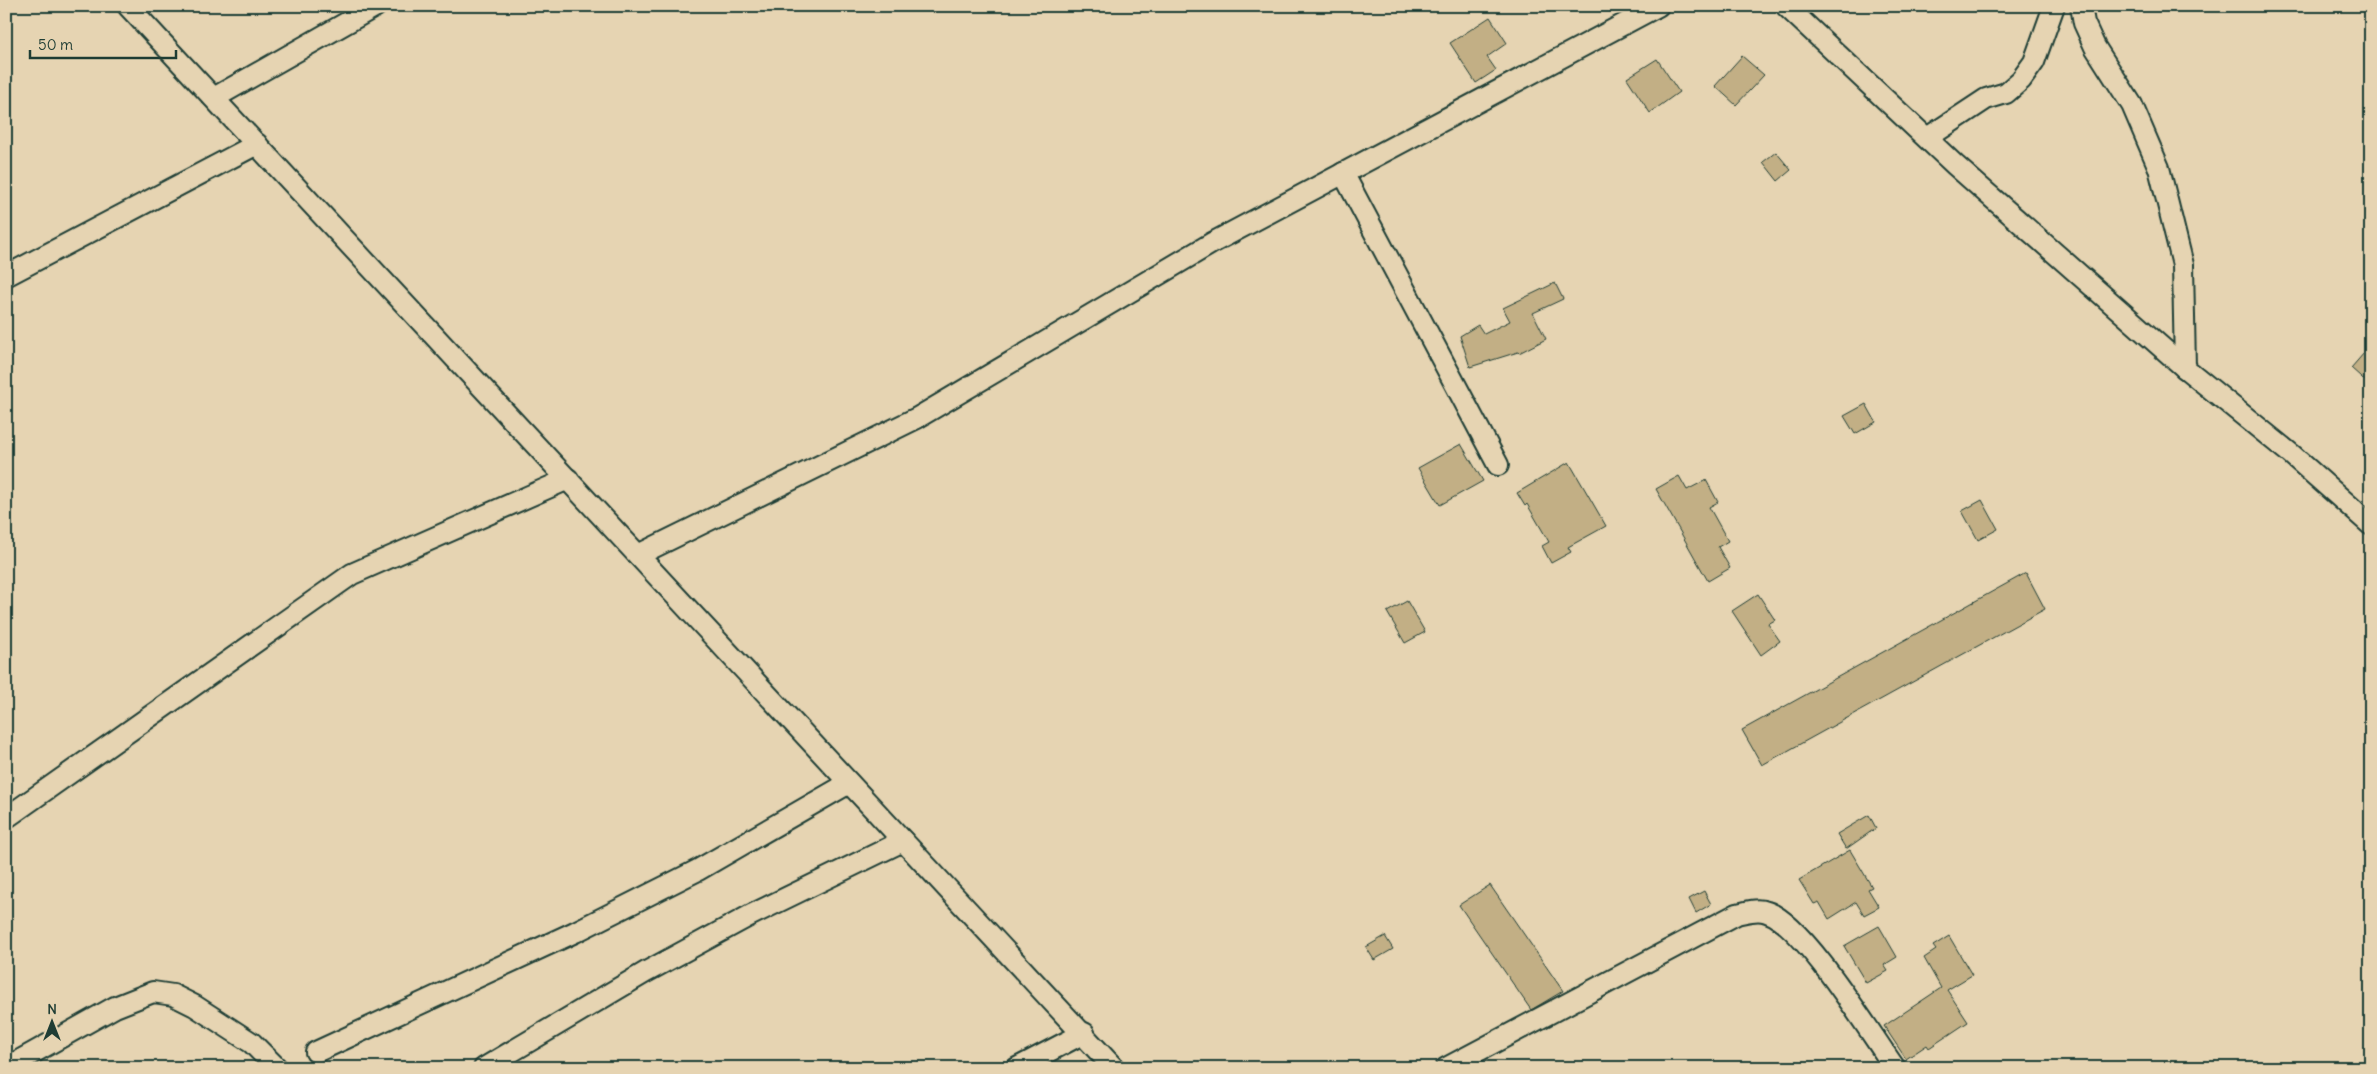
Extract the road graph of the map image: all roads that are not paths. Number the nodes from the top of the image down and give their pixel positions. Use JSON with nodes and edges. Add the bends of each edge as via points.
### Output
{"nodes":[{"id":1,"x":128,"y":6,"type":"edge"},
{"id":2,"x":376,"y":6,"type":"edge"},
{"id":3,"x":1658,"y":6,"type":"edge"},
{"id":4,"x":1786,"y":6,"type":"edge"},
{"id":5,"x":2054,"y":6,"type":"edge"},
{"id":6,"x":2080,"y":6,"type":"edge"},
{"id":7,"x":214,"y":98,"type":"junction"},
{"id":8,"x":1927,"y":138,"type":"junction"},
{"id":9,"x":257,"y":144,"type":"junction"},
{"id":10,"x":1343,"y":173,"type":"junction"},
{"id":11,"x":6,"y":276,"type":"edge"},
{"id":12,"x":2185,"y":368,"type":"junction"},
{"id":13,"x":1498,"y":465,"type":"dead end"},
{"id":14,"x":568,"y":479,"type":"junction"},
{"id":15,"x":2371,"y":525,"type":"edge"},
{"id":16,"x":638,"y":555,"type":"junction"},
{"id":17,"x":849,"y":783,"type":"junction"},
{"id":18,"x":6,"y":818,"type":"edge"},
{"id":19,"x":903,"y":841,"type":"junction"},
{"id":20,"x":1084,"y":1033,"type":"junction"},
{"id":21,"x":316,"y":1052,"type":"dead end"},
{"id":22,"x":6,"y":1068,"type":"edge"},
{"id":23,"x":276,"y":1068,"type":"edge"},
{"id":24,"x":484,"y":1068,"type":"edge"},
{"id":25,"x":1017,"y":1068,"type":"edge"},
{"id":26,"x":1114,"y":1068,"type":"edge"},
{"id":27,"x":1446,"y":1068,"type":"edge"},
{"id":28,"x":1895,"y":1068,"type":"edge"}],
"edges":[{"from":1,"to":7,"type":"street"},
{"from":2,"to":7,"type":"street"},
{"from":3,"to":10,"type":"street"},
{"from":4,"to":8,"type":"street"},
{"from":5,"to":8,"type":"street","via":[[2034,62],[2021,80],[2006,93],[1986,99]]},
{"from":6,"to":12,"type":"street","via":[[2095,47],[2132,105],[2159,168],[2183,265]]},
{"from":7,"to":9,"type":"street"},
{"from":8,"to":12,"type":"street"},
{"from":9,"to":11,"type":"street"},
{"from":9,"to":14,"type":"street"},
{"from":10,"to":13,"type":"street"},
{"from":10,"to":16,"type":"street","via":[[1212,242],[917,418]]},
{"from":12,"to":15,"type":"street","via":[[2291,454]]},
{"from":14,"to":16,"type":"street"},
{"from":14,"to":18,"type":"street","via":[[352,574]]},
{"from":16,"to":17,"type":"street"},
{"from":17,"to":19,"type":"street"},
{"from":17,"to":21,"type":"street","via":[[681,879]]},
{"from":19,"to":20,"type":"street"},
{"from":19,"to":24,"type":"street","via":[[751,915],[646,972]]},
{"from":20,"to":25,"type":"street"},
{"from":20,"to":26,"type":"street"},
{"from":22,"to":23,"type":"street","via":[[115,1007],[153,992],[172,995],[196,1006],[252,1043]]},
{"from":27,"to":28,"type":"street","via":[[1737,914],[1754,910],[1773,914],[1808,943]]}]}
